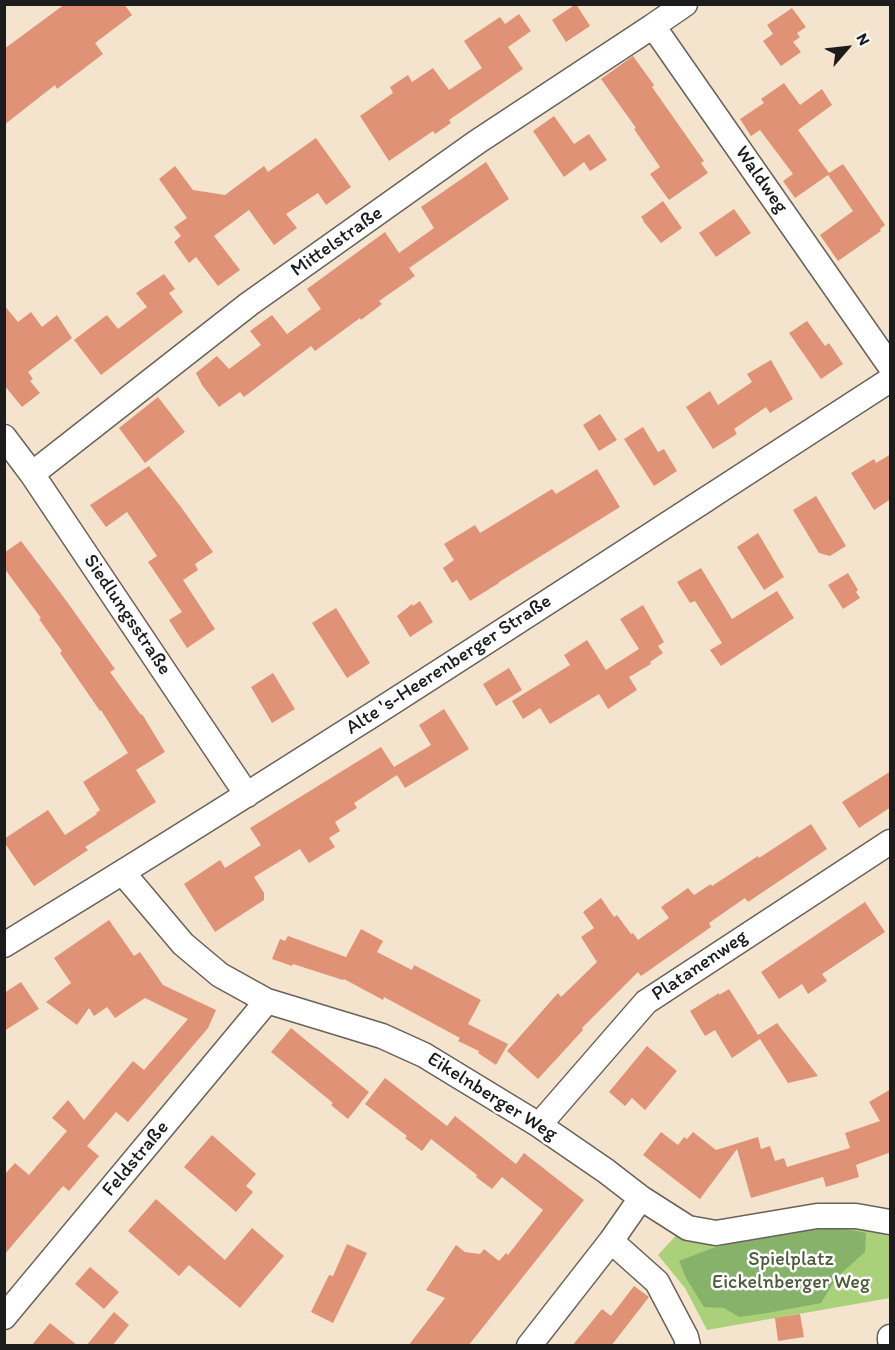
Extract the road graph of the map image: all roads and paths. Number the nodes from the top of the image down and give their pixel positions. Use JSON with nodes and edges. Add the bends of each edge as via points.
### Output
{"nodes":[{"id":1,"x":685,"y":4,"type":"edge"},
{"id":2,"x":653,"y":26,"type":"junction"},
{"id":3,"x":891,"y":366,"type":"edge"},
{"id":4,"x":891,"y":380,"type":"edge"},
{"id":5,"x":4,"y":437,"type":"edge"},
{"id":6,"x":32,"y":474,"type":"junction"},
{"id":7,"x":248,"y":795,"type":"junction"},
{"id":8,"x":891,"y":842,"type":"edge"},
{"id":9,"x":123,"y":873,"type":"junction"},
{"id":10,"x":4,"y":945,"type":"edge"},
{"id":11,"x":267,"y":1001,"type":"junction"},
{"id":12,"x":538,"y":1125,"type":"junction"},
{"id":13,"x":641,"y":1198,"type":"junction"},
{"id":14,"x":891,"y":1222,"type":"edge"},
{"id":15,"x":611,"y":1241,"type":"junction"},
{"id":16,"x":4,"y":1317,"type":"edge"},
{"id":17,"x":529,"y":1346,"type":"edge"},
{"id":18,"x":688,"y":1346,"type":"edge"}],
"edges":[{"from":1,"to":2,"type":"street"},
{"from":2,"to":3,"type":"street","name":"Waldweg"},
{"from":2,"to":6,"type":"street","name":"Mittelstraße","via":[[477,142],[249,304]]},
{"from":4,"to":7,"type":"street","name":"Alte 's-Heerenberger Straße"},
{"from":5,"to":6,"type":"street","name":"Siedlungsstraße"},
{"from":6,"to":7,"type":"street","name":"Siedlungsstraße"},
{"from":7,"to":9,"type":"street","name":"Alte 's-Heerenberger Straße"},
{"from":8,"to":12,"type":"street","name":"Platanenweg","via":[[646,1002]]},
{"from":9,"to":10,"type":"street","name":"Alte 's-Heerenberger Straße"},
{"from":9,"to":11,"type":"street","name":"Eikelnberger Weg","via":[[183,944],[220,975]]},
{"from":11,"to":12,"type":"street","name":"Eikelnberger Weg","via":[[382,1036],[424,1055]]},
{"from":11,"to":16,"type":"street","name":"Feldstraße"},
{"from":12,"to":13,"type":"street","name":"Eikelnberger Weg"},
{"from":13,"to":14,"type":"street","name":"Eikelnberger Weg","via":[[688,1228],[716,1233],[817,1216],[856,1216]]},
{"from":13,"to":15,"type":"street"},
{"from":15,"to":17,"type":"street"},
{"from":15,"to":18,"type":"street","via":[[657,1282]]}]}
